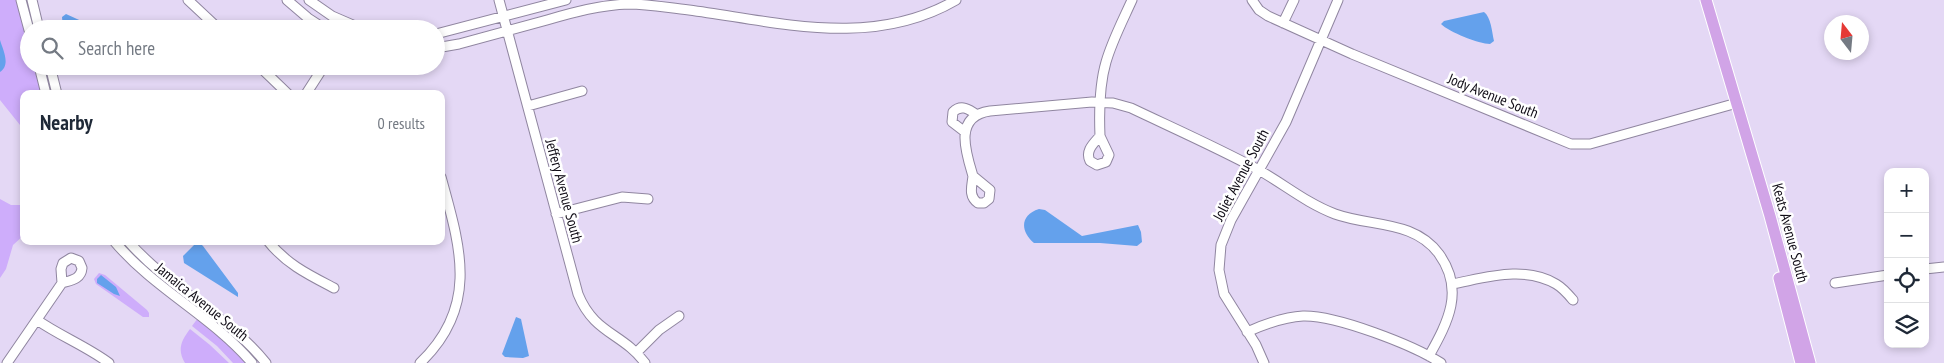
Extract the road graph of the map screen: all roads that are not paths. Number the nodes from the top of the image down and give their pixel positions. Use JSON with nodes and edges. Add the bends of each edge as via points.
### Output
{"nodes":[{"id":1,"x":21,"y":0,"type":"edge"},
{"id":2,"x":32,"y":0,"type":"edge"},
{"id":3,"x":188,"y":0,"type":"edge"},
{"id":4,"x":287,"y":0,"type":"edge"},
{"id":5,"x":310,"y":0,"type":"edge"},
{"id":6,"x":499,"y":0,"type":"edge"},
{"id":7,"x":566,"y":0,"type":"edge"},
{"id":8,"x":956,"y":0,"type":"edge"},
{"id":9,"x":1132,"y":0,"type":"edge"},
{"id":10,"x":1252,"y":0,"type":"edge"},
{"id":11,"x":1294,"y":0,"type":"edge"},
{"id":12,"x":1338,"y":0,"type":"edge"},
{"id":13,"x":1706,"y":0,"type":"edge"},
{"id":14,"x":503,"y":17,"type":"junction"},
{"id":15,"x":26,"y":20,"type":"edge"},
{"id":16,"x":38,"y":20,"type":"edge"},
{"id":17,"x":209,"y":20,"type":"edge"},
{"id":18,"x":311,"y":20,"type":"edge"},
{"id":19,"x":337,"y":20,"type":"edge"},
{"id":20,"x":1283,"y":23,"type":"junction"},
{"id":21,"x":507,"y":31,"type":"junction"},
{"id":22,"x":445,"y":32,"type":"edge"},
{"id":23,"x":1320,"y":40,"type":"junction"},
{"id":24,"x":445,"y":46,"type":"edge"},
{"id":25,"x":41,"y":75,"type":"edge"},
{"id":26,"x":52,"y":75,"type":"edge"},
{"id":27,"x":268,"y":75,"type":"edge"},
{"id":28,"x":318,"y":75,"type":"edge"},
{"id":29,"x":45,"y":90,"type":"edge"},
{"id":30,"x":56,"y":90,"type":"edge"},
{"id":31,"x":284,"y":90,"type":"edge"},
{"id":32,"x":309,"y":90,"type":"edge"},
{"id":33,"x":582,"y":92,"type":"dead end"},
{"id":34,"x":1100,"y":102,"type":"junction"},
{"id":35,"x":528,"y":106,"type":"junction"},
{"id":36,"x":1739,"y":108,"type":"junction"},
{"id":37,"x":977,"y":115,"type":"junction"},
{"id":38,"x":965,"y":132,"type":"junction"},
{"id":39,"x":1100,"y":136,"type":"dead end"},
{"id":40,"x":1258,"y":170,"type":"junction"},
{"id":41,"x":974,"y":176,"type":"dead end"},
{"id":42,"x":445,"y":192,"type":"edge"},
{"id":43,"x":648,"y":199,"type":"dead end"},
{"id":44,"x":556,"y":214,"type":"junction"},
{"id":45,"x":118,"y":245,"type":"edge"},
{"id":46,"x":132,"y":245,"type":"edge"},
{"id":47,"x":271,"y":245,"type":"edge"},
{"id":48,"x":1944,"y":267,"type":"edge"},
{"id":49,"x":1929,"y":269,"type":"edge"},
{"id":50,"x":1884,"y":276,"type":"edge"},
{"id":51,"x":62,"y":283,"type":"dead end"},
{"id":52,"x":1835,"y":283,"type":"dead end"},
{"id":53,"x":1452,"y":284,"type":"junction"},
{"id":54,"x":334,"y":288,"type":"dead end"},
{"id":55,"x":1573,"y":300,"type":"dead end"},
{"id":56,"x":679,"y":316,"type":"dead end"},
{"id":57,"x":37,"y":320,"type":"junction"},
{"id":58,"x":1247,"y":332,"type":"junction"},
{"id":59,"x":637,"y":352,"type":"junction"},
{"id":60,"x":1429,"y":356,"type":"junction"},
{"id":61,"x":7,"y":363,"type":"edge"},
{"id":62,"x":109,"y":363,"type":"edge"},
{"id":63,"x":252,"y":363,"type":"edge"},
{"id":64,"x":266,"y":363,"type":"edge"},
{"id":65,"x":420,"y":363,"type":"edge"},
{"id":66,"x":645,"y":363,"type":"edge"},
{"id":67,"x":1264,"y":363,"type":"edge"},
{"id":68,"x":1441,"y":363,"type":"edge"},
{"id":69,"x":1801,"y":363,"type":"edge"},
{"id":70,"x":1810,"y":363,"type":"edge"}],
"edges":[{"from":1,"to":15,"type":"street"},
{"from":2,"to":16,"type":"street"},
{"from":3,"to":17,"type":"street"},
{"from":4,"to":18,"type":"street"},
{"from":5,"to":19,"type":"street"},
{"from":6,"to":14,"type":"street","name":"Jeffery Avenue South"},
{"from":7,"to":14,"type":"street"},
{"from":8,"to":21,"type":"street","via":[[915,19],[867,29],[831,29],[626,4],[591,8]]},
{"from":9,"to":34,"type":"street","via":[[1106,61]]},
{"from":10,"to":20,"type":"street","name":"Jody Avenue South","via":[[1259,10]]},
{"from":11,"to":20,"type":"street"},
{"from":12,"to":23,"type":"street","name":"Joliet Avenue South"},
{"from":13,"to":36,"type":"main road","name":"Keats Avenue South"},
{"from":14,"to":21,"type":"street","name":"Jeffery Avenue South"},
{"from":14,"to":22,"type":"street"},
{"from":20,"to":23,"type":"street","name":"Jody Avenue South"},
{"from":21,"to":24,"type":"street"},
{"from":21,"to":35,"type":"street","name":"Jeffery Avenue South"},
{"from":23,"to":36,"type":"street","name":"Jody Avenue South","via":[[1571,144],[1590,144]]},
{"from":23,"to":40,"type":"street","name":"Joliet Avenue South","via":[[1286,122]]},
{"from":25,"to":29,"type":"street"},
{"from":26,"to":30,"type":"street"},
{"from":27,"to":31,"type":"street"},
{"from":28,"to":32,"type":"street"},
{"from":33,"to":35,"type":"street"},
{"from":34,"to":37,"type":"street","via":[[990,111]]},
{"from":34,"to":39,"type":"street"},
{"from":34,"to":40,"type":"street","via":[[1131,108]]},
{"from":35,"to":44,"type":"street","name":"Jeffery Avenue South"},
{"from":36,"to":69,"type":"main road","name":"Keats Avenue South"},
{"from":36,"to":70,"type":"main road","name":"Keats Avenue South"},
{"from":37,"to":38,"type":"street"},
{"from":37,"to":38,"type":"street","via":[[964,108],[952,112],[952,122]]},
{"from":38,"to":41,"type":"street","via":[[964,144]]},
{"from":40,"to":53,"type":"street","via":[[1329,212],[1401,228],[1417,235],[1437,252]]},
{"from":40,"to":58,"type":"street","name":"Joliet Avenue South","via":[[1224,236],[1219,270],[1224,294]]},
{"from":42,"to":65,"type":"street","via":[[459,245],[460,284],[446,330]]},
{"from":43,"to":44,"type":"street","via":[[625,196]]},
{"from":44,"to":59,"type":"street","name":"Jeffery Avenue South","via":[[576,289],[586,310],[604,330]]},
{"from":45,"to":63,"type":"street","name":"Jamaica Avenue South","via":[[149,278],[218,329]]},
{"from":46,"to":64,"type":"street","name":"Jamaica Avenue South","via":[[156,269],[231,326]]},
{"from":47,"to":54,"type":"street","via":[[296,268]]},
{"from":48,"to":49,"type":"street"},
{"from":50,"to":52,"type":"street"},
{"from":51,"to":57,"type":"street"},
{"from":53,"to":55,"type":"street","via":[[1523,274],[1556,284]]},
{"from":53,"to":60,"type":"street","via":[[1450,314]]},
{"from":56,"to":59,"type":"street","via":[[661,327]]},
{"from":57,"to":61,"type":"street"},
{"from":57,"to":62,"type":"street"},
{"from":58,"to":60,"type":"street","via":[[1287,318],[1324,317]]},
{"from":58,"to":67,"type":"street","name":"Joliet Avenue South"},
{"from":59,"to":66,"type":"street","name":"Jeffery Avenue South"},
{"from":60,"to":68,"type":"street"}]}
